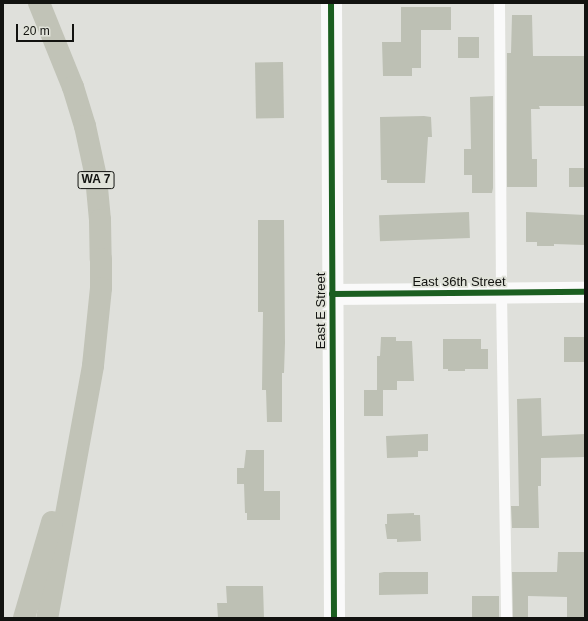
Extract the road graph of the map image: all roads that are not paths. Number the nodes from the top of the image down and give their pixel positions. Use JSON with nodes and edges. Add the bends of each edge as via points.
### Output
{"nodes":[{"id":1,"x":39,"y":3,"type":"edge"},
{"id":2,"x":330,"y":3,"type":"edge"},
{"id":3,"x":499,"y":3,"type":"edge"},
{"id":4,"x":585,"y":292,"type":"edge"},
{"id":5,"x":501,"y":293,"type":"junction"},
{"id":6,"x":332,"y":294,"type":"junction"},
{"id":7,"x":92,"y":366,"type":"junction"},
{"id":8,"x":24,"y":618,"type":"edge"},
{"id":9,"x":47,"y":618,"type":"edge"},
{"id":10,"x":334,"y":618,"type":"edge"},
{"id":11,"x":506,"y":618,"type":"edge"}],
"edges":[{"from":1,"to":7,"type":"highway","number":"WA 7","via":[[73,86],[96,177],[100,220],[100,288]]},
{"from":2,"to":6,"type":"street","name":"East E Street"},
{"from":3,"to":5,"type":"lane"},
{"from":4,"to":5,"type":"street","name":"East 36th Street"},
{"from":5,"to":6,"type":"street","name":"East 36th Street"},
{"from":5,"to":11,"type":"lane"},
{"from":6,"to":10,"type":"street","name":"East E Street"},
{"from":7,"to":8,"type":"highway","number":"WA 7","via":[[60,494]]},
{"from":7,"to":9,"type":"highway"}]}
